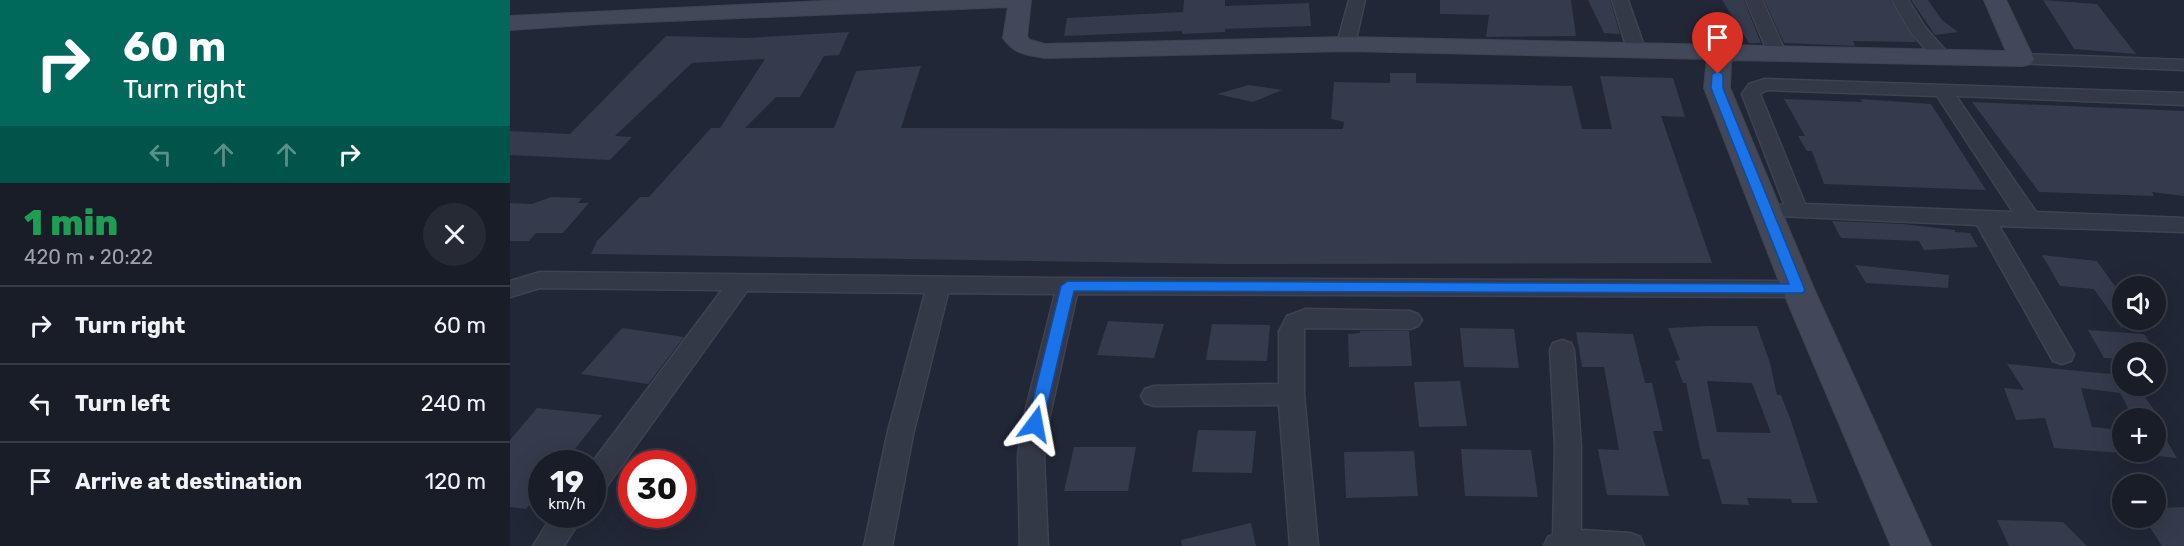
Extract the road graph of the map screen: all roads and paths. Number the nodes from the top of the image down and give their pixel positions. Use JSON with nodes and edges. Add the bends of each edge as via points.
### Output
{"nodes":[{"id":1,"x":1014,"y":0,"type":"edge"},
{"id":2,"x":1020,"y":0,"type":"edge"},
{"id":3,"x":1357,"y":0,"type":"edge"},
{"id":4,"x":1620,"y":0,"type":"edge"},
{"id":5,"x":1754,"y":0,"type":"edge"},
{"id":6,"x":1900,"y":0,"type":"edge"},
{"id":7,"x":1978,"y":0,"type":"edge"},
{"id":8,"x":1995,"y":0,"type":"edge"},
{"id":9,"x":510,"y":23,"type":"edge"},
{"id":10,"x":1346,"y":44,"type":"junction"},
{"id":11,"x":1636,"y":49,"type":"junction"},
{"id":12,"x":1728,"y":52,"type":"junction"},
{"id":13,"x":1777,"y":53,"type":"junction"},
{"id":14,"x":1942,"y":57,"type":"junction"},
{"id":15,"x":2008,"y":59,"type":"junction"},
{"id":16,"x":2184,"y":65,"type":"edge"},
{"id":17,"x":1943,"y":91,"type":"junction"},
{"id":18,"x":2184,"y":99,"type":"edge"},
{"id":19,"x":1768,"y":211,"type":"junction"},
{"id":20,"x":1797,"y":211,"type":"junction"},
{"id":21,"x":1984,"y":218,"type":"junction"},
{"id":22,"x":2029,"y":219,"type":"junction"},
{"id":23,"x":2184,"y":225,"type":"edge"},
{"id":24,"x":741,"y":282,"type":"junction"},
{"id":25,"x":939,"y":284,"type":"junction"},
{"id":26,"x":1068,"y":286,"type":"junction"},
{"id":27,"x":510,"y":289,"type":"edge"},
{"id":28,"x":1798,"y":290,"type":"junction"},
{"id":29,"x":1410,"y":320,"type":"dead end"},
{"id":30,"x":1562,"y":350,"type":"dead end"},
{"id":31,"x":2062,"y":354,"type":"dead end"},
{"id":32,"x":1291,"y":394,"type":"junction"},
{"id":33,"x":1154,"y":396,"type":"dead end"},
{"id":34,"x":606,"y":465,"type":"edge"},
{"id":35,"x":560,"y":528,"type":"edge"},
{"id":36,"x":1563,"y":545,"type":"edge"},
{"id":37,"x":547,"y":546,"type":"edge"},
{"id":38,"x":878,"y":546,"type":"edge"},
{"id":39,"x":1034,"y":546,"type":"edge"},
{"id":40,"x":1304,"y":546,"type":"edge"},
{"id":41,"x":1630,"y":546,"type":"edge"},
{"id":42,"x":1911,"y":546,"type":"edge"}],
"edges":[{"from":1,"to":9,"type":"street"},
{"from":2,"to":10,"type":"street","via":[[1015,38],[1022,46],[1045,51]]},
{"from":3,"to":10,"type":"street"},
{"from":4,"to":11,"type":"street"},
{"from":5,"to":13,"type":"street"},
{"from":6,"to":14,"type":"street","via":[[1918,30]]},
{"from":7,"to":15,"type":"street"},
{"from":8,"to":15,"type":"street"},
{"from":10,"to":11,"type":"street"},
{"from":11,"to":12,"type":"street"},
{"from":12,"to":13,"type":"street"},
{"from":12,"to":19,"type":"street","via":[[1719,60],[1717,88]]},
{"from":13,"to":14,"type":"street"},
{"from":14,"to":15,"type":"street"},
{"from":15,"to":16,"type":"street"},
{"from":17,"to":18,"type":"street"},
{"from":17,"to":20,"type":"street","via":[[1765,84],[1755,88],[1751,94]]},
{"from":17,"to":22,"type":"street"},
{"from":19,"to":20,"type":"street"},
{"from":19,"to":28,"type":"street"},
{"from":20,"to":21,"type":"street"},
{"from":21,"to":22,"type":"street"},
{"from":21,"to":31,"type":"street"},
{"from":22,"to":23,"type":"street"},
{"from":24,"to":25,"type":"street"},
{"from":24,"to":27,"type":"street","via":[[540,280]]},
{"from":24,"to":34,"type":"street"},
{"from":25,"to":26,"type":"street"},
{"from":25,"to":38,"type":"street","via":[[900,435]]},
{"from":26,"to":28,"type":"street"},
{"from":26,"to":39,"type":"street","via":[[1035,424],[1031,457]]},
{"from":28,"to":42,"type":"street"},
{"from":29,"to":32,"type":"street","via":[[1306,318],[1295,322]]},
{"from":30,"to":36,"type":"street","via":[[1568,446]]},
{"from":32,"to":33,"type":"street"},
{"from":32,"to":40,"type":"street"},
{"from":35,"to":37,"type":"street"},
{"from":36,"to":41,"type":"street"}]}
